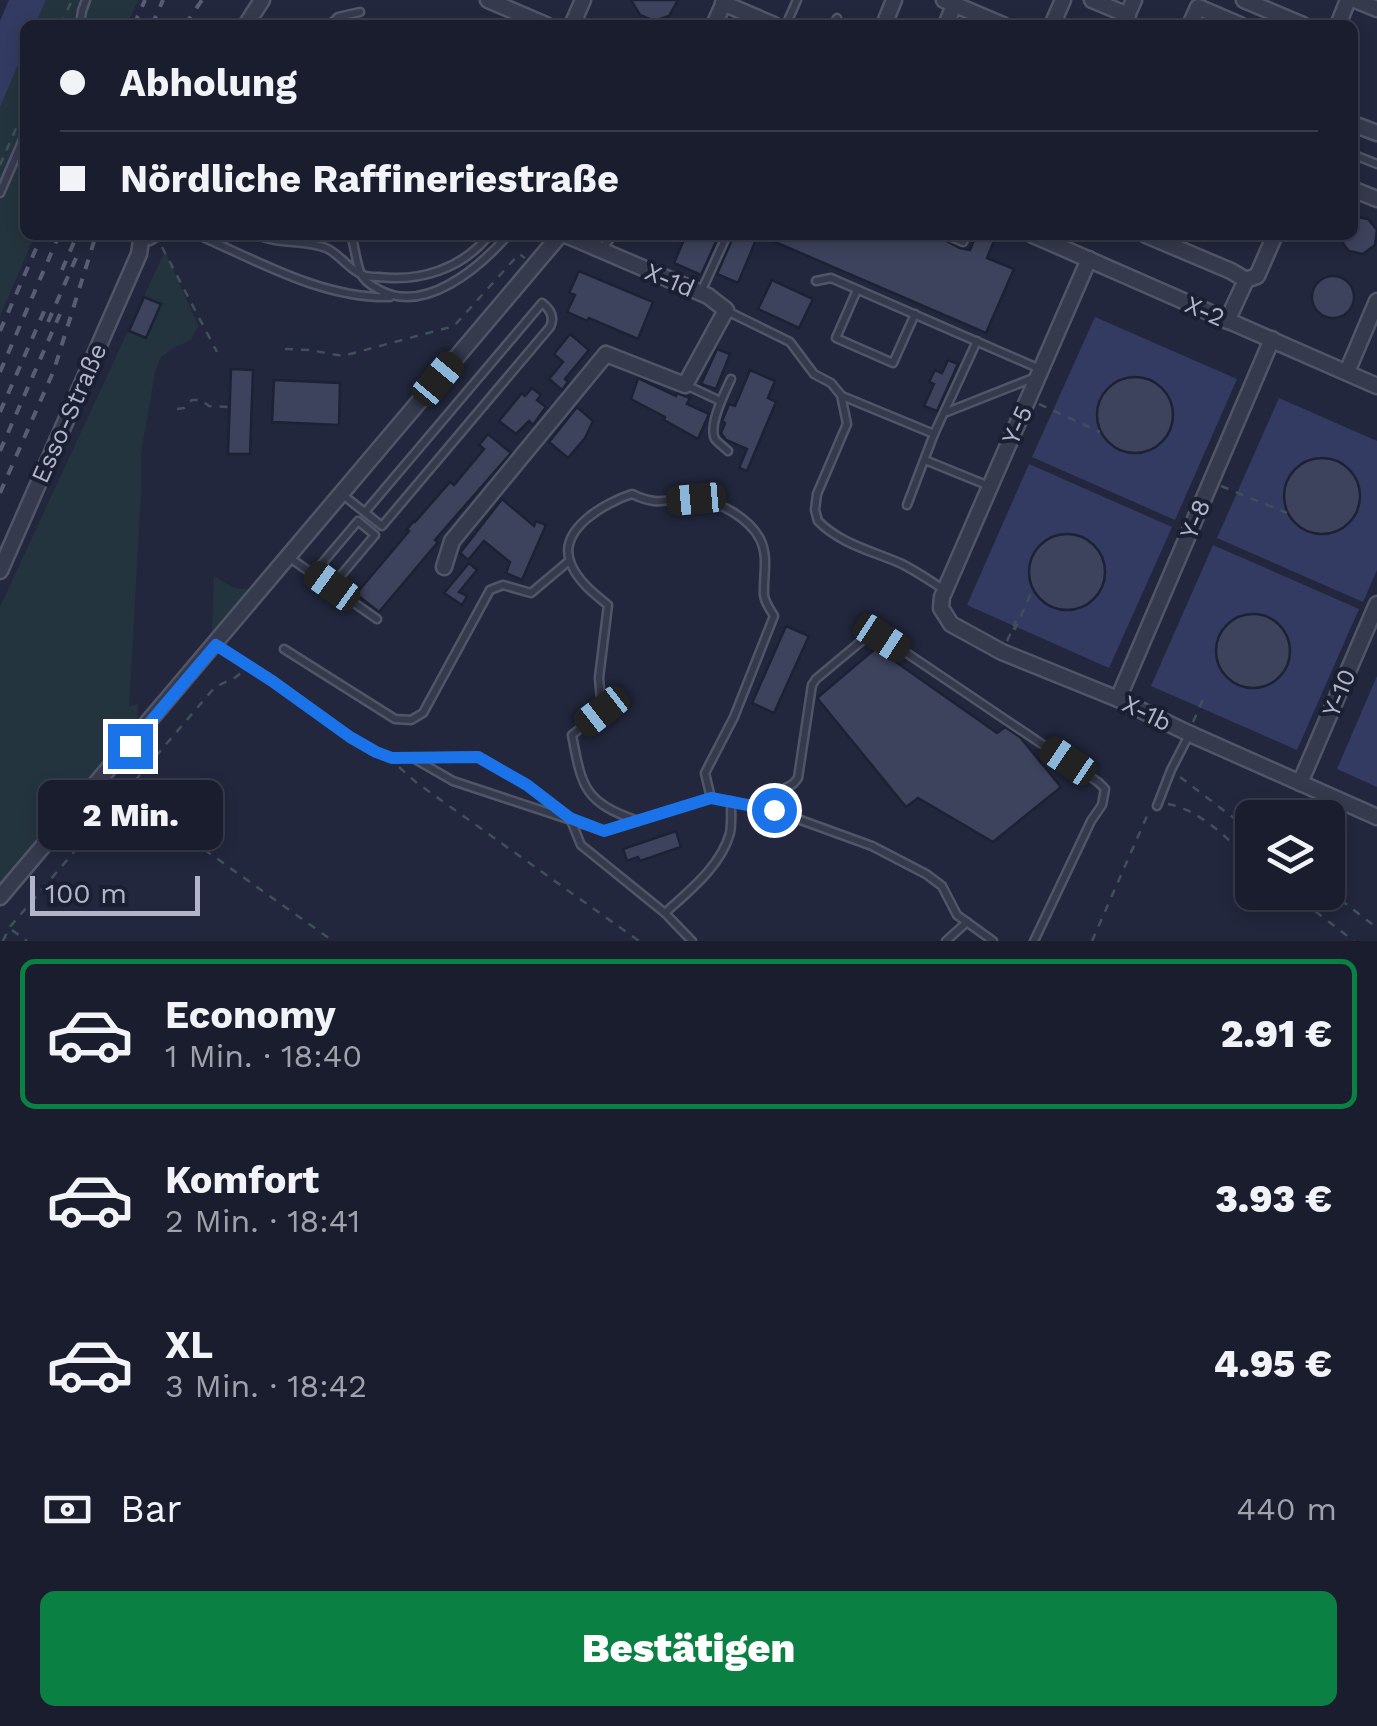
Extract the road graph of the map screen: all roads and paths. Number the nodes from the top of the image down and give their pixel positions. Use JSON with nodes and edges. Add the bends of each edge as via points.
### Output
{"nodes":[{"id":1,"x":488,"y":0,"type":"edge"},
{"id":2,"x":1092,"y":0,"type":"edge"},
{"id":3,"x":1134,"y":0,"type":"edge"},
{"id":4,"x":1244,"y":0,"type":"edge"},
{"id":5,"x":1352,"y":0,"type":"edge"},
{"id":6,"x":724,"y":2,"type":"edge"},
{"id":7,"x":951,"y":2,"type":"edge"},
{"id":8,"x":1377,"y":9,"type":"edge"},
{"id":9,"x":360,"y":12,"type":"dead end"},
{"id":10,"x":336,"y":20,"type":"edge"},
{"id":11,"x":534,"y":20,"type":"edge"},
{"id":12,"x":761,"y":20,"type":"edge"},
{"id":13,"x":991,"y":20,"type":"edge"},
{"id":14,"x":1125,"y":20,"type":"edge"},
{"id":15,"x":1192,"y":20,"type":"edge"},
{"id":16,"x":1228,"y":20,"type":"edge"},
{"id":17,"x":1291,"y":20,"type":"edge"},
{"id":18,"x":20,"y":119,"type":"edge"},
{"id":19,"x":20,"y":147,"type":"edge"},
{"id":20,"x":0,"y":164,"type":"edge"},
{"id":21,"x":0,"y":193,"type":"edge"},
{"id":22,"x":148,"y":240,"type":"edge"},
{"id":23,"x":155,"y":240,"type":"edge"},
{"id":24,"x":210,"y":240,"type":"edge"},
{"id":25,"x":267,"y":240,"type":"edge"},
{"id":26,"x":355,"y":240,"type":"edge"},
{"id":27,"x":483,"y":240,"type":"edge"},
{"id":28,"x":503,"y":240,"type":"edge"},
{"id":29,"x":558,"y":240,"type":"edge"},
{"id":30,"x":576,"y":240,"type":"edge"},
{"id":31,"x":609,"y":240,"type":"edge"},
{"id":32,"x":725,"y":240,"type":"edge"},
{"id":33,"x":1045,"y":240,"type":"edge"},
{"id":34,"x":1157,"y":240,"type":"edge"},
{"id":35,"x":1273,"y":240,"type":"edge"},
{"id":36,"x":601,"y":250,"type":"junction"},
{"id":37,"x":1090,"y":260,"type":"junction"},
{"id":38,"x":537,"y":261,"type":"junction"},
{"id":39,"x":361,"y":275,"type":"junction"},
{"id":40,"x":1246,"y":280,"type":"junction"},
{"id":41,"x":816,"y":281,"type":"dead end"},
{"id":42,"x":858,"y":290,"type":"junction"},
{"id":43,"x":701,"y":293,"type":"junction"},
{"id":44,"x":398,"y":296,"type":"junction"},
{"id":45,"x":1377,"y":301,"type":"edge"},
{"id":46,"x":726,"y":310,"type":"junction"},
{"id":47,"x":914,"y":314,"type":"junction"},
{"id":48,"x":1228,"y":322,"type":"junction"},
{"id":49,"x":1272,"y":340,"type":"junction"},
{"id":50,"x":977,"y":341,"type":"junction"},
{"id":51,"x":285,"y":349,"type":"dead end"},
{"id":52,"x":217,"y":352,"type":"dead end"},
{"id":53,"x":1347,"y":372,"type":"junction"},
{"id":54,"x":1040,"y":373,"type":"junction"},
{"id":55,"x":731,"y":380,"type":"dead end"},
{"id":56,"x":685,"y":385,"type":"junction"},
{"id":57,"x":1377,"y":386,"type":"edge"},
{"id":58,"x":841,"y":395,"type":"junction"},
{"id":59,"x":1028,"y":400,"type":"junction"},
{"id":60,"x":720,"y":401,"type":"junction"},
{"id":61,"x":230,"y":407,"type":"dead end"},
{"id":62,"x":177,"y":408,"type":"dead end"},
{"id":63,"x":946,"y":412,"type":"junction"},
{"id":64,"x":1100,"y":432,"type":"dead end"},
{"id":65,"x":934,"y":434,"type":"junction"},
{"id":66,"x":728,"y":451,"type":"dead end"},
{"id":67,"x":925,"y":460,"type":"junction"},
{"id":68,"x":1211,"y":482,"type":"junction"},
{"id":69,"x":990,"y":486,"type":"junction"},
{"id":70,"x":342,"y":494,"type":"junction"},
{"id":71,"x":907,"y":505,"type":"dead end"},
{"id":72,"x":365,"y":512,"type":"junction"},
{"id":73,"x":1286,"y":513,"type":"dead end"},
{"id":74,"x":289,"y":558,"type":"junction"},
{"id":75,"x":568,"y":561,"type":"junction"},
{"id":76,"x":444,"y":566,"type":"dead end"},
{"id":77,"x":0,"y":572,"type":"edge"},
{"id":78,"x":314,"y":573,"type":"junction"},
{"id":79,"x":332,"y":586,"type":"junction"},
{"id":80,"x":1033,"y":589,"type":"dead end"},
{"id":81,"x":945,"y":590,"type":"junction"},
{"id":82,"x":1377,"y":604,"type":"edge"},
{"id":83,"x":377,"y":619,"type":"dead end"},
{"id":84,"x":1016,"y":620,"type":"dead end"},
{"id":85,"x":1013,"y":628,"type":"junction"},
{"id":86,"x":216,"y":645,"type":"junction"},
{"id":87,"x":284,"y":648,"type":"dead end"},
{"id":88,"x":1002,"y":652,"type":"junction"},
{"id":89,"x":249,"y":666,"type":"junction"},
{"id":90,"x":1204,"y":697,"type":"dead end"},
{"id":91,"x":1118,"y":699,"type":"junction"},
{"id":92,"x":1189,"y":733,"type":"junction"},
{"id":93,"x":392,"y":758,"type":"junction"},
{"id":94,"x":416,"y":759,"type":"junction"},
{"id":95,"x":1171,"y":770,"type":"junction"},
{"id":96,"x":1300,"y":783,"type":"junction"},
{"id":97,"x":124,"y":792,"type":"junction"},
{"id":98,"x":711,"y":798,"type":"junction"},
{"id":99,"x":731,"y":801,"type":"junction"},
{"id":100,"x":755,"y":805,"type":"junction"},
{"id":101,"x":1157,"y":806,"type":"junction"},
{"id":102,"x":1377,"y":817,"type":"edge"},
{"id":103,"x":570,"y":818,"type":"junction"},
{"id":104,"x":1235,"y":819,"type":"edge"},
{"id":105,"x":638,"y":822,"type":"junction"},
{"id":106,"x":1235,"y":845,"type":"edge"},
{"id":107,"x":0,"y":897,"type":"edge"},
{"id":108,"x":1345,"y":903,"type":"edge"},
{"id":109,"x":1314,"y":910,"type":"edge"},
{"id":110,"x":665,"y":914,"type":"junction"},
{"id":111,"x":967,"y":922,"type":"junction"},
{"id":112,"x":10,"y":928,"type":"junction"},
{"id":113,"x":1377,"y":928,"type":"edge"},
{"id":114,"x":3,"y":941,"type":"edge"},
{"id":115,"x":27,"y":941,"type":"edge"},
{"id":116,"x":332,"y":941,"type":"edge"},
{"id":117,"x":639,"y":941,"type":"edge"},
{"id":118,"x":692,"y":941,"type":"edge"},
{"id":119,"x":946,"y":941,"type":"edge"},
{"id":120,"x":993,"y":941,"type":"edge"},
{"id":121,"x":1034,"y":941,"type":"edge"},
{"id":122,"x":1092,"y":941,"type":"edge"},
{"id":123,"x":1354,"y":941,"type":"edge"}],
"edges":[{"from":1,"to":11,"type":"street"},
{"from":2,"to":14,"type":"street"},
{"from":3,"to":14,"type":"street"},
{"from":4,"to":17,"type":"street"},
{"from":5,"to":8,"type":"street"},
{"from":6,"to":12,"type":"street"},
{"from":7,"to":13,"type":"street"},
{"from":9,"to":10,"type":"lane"},
{"from":15,"to":16,"type":"street","via":[[1198,7]]},
{"from":18,"to":20,"type":"path"},
{"from":19,"to":21,"type":"lane"},
{"from":22,"to":77,"type":"street","name":"Esso-Straße"},
{"from":23,"to":52,"type":"path"},
{"from":24,"to":44,"type":"lane","via":[[338,292]]},
{"from":25,"to":39,"type":"lane","via":[[324,247]]},
{"from":26,"to":39,"type":"lane"},
{"from":27,"to":39,"type":"lane","via":[[449,267],[423,276]]},
{"from":28,"to":44,"type":"lane","via":[[446,286]]},
{"from":29,"to":38,"type":"street"},
{"from":30,"to":36,"type":"street","name":"X-1d"},
{"from":31,"to":36,"type":"lane"},
{"from":32,"to":43,"type":"lane"},
{"from":33,"to":37,"type":"street","name":"X-2"},
{"from":34,"to":40,"type":"street"},
{"from":35,"to":40,"type":"street","via":[[1258,276]]},
{"from":36,"to":43,"type":"street","name":"X-1d"},
{"from":37,"to":48,"type":"street","name":"X-2"},
{"from":37,"to":54,"type":"street","name":"Y-5"},
{"from":38,"to":51,"type":"path","via":[[519,254],[454,326],[342,356]]},
{"from":38,"to":70,"type":"street"},
{"from":39,"to":44,"type":"lane"},
{"from":40,"to":48,"type":"street"},
{"from":41,"to":42,"type":"lane","via":[[831,278]]},
{"from":42,"to":47,"type":"lane"},
{"from":42,"to":47,"type":"lane","via":[[836,338],[893,363]]},
{"from":43,"to":46,"type":"street","name":"X-1d"},
{"from":45,"to":53,"type":"street"},
{"from":46,"to":56,"type":"street","name":"X-1d"},
{"from":46,"to":58,"type":"lane","via":[[790,342]]},
{"from":47,"to":50,"type":"lane"},
{"from":48,"to":49,"type":"street","name":"X-2"},
{"from":49,"to":53,"type":"street","name":"X-2"},
{"from":49,"to":68,"type":"street","name":"Y-8"},
{"from":50,"to":54,"type":"lane"},
{"from":50,"to":63,"type":"lane"},
{"from":53,"to":57,"type":"street","name":"X-2"},
{"from":54,"to":59,"type":"street","name":"Y-5"},
{"from":54,"to":63,"type":"lane"},
{"from":55,"to":60,"type":"lane"},
{"from":56,"to":60,"type":"lane"},
{"from":56,"to":76,"type":"street","via":[[606,354],[452,541]]},
{"from":58,"to":65,"type":"lane"},
{"from":58,"to":81,"type":"lane","via":[[848,424],[817,494],[818,522]]},
{"from":59,"to":64,"type":"path"},
{"from":59,"to":69,"type":"street","name":"Y-5"},
{"from":60,"to":66,"type":"lane","via":[[713,432]]},
{"from":61,"to":62,"type":"path","via":[[192,400]]},
{"from":63,"to":65,"type":"lane"},
{"from":65,"to":67,"type":"lane"},
{"from":67,"to":69,"type":"lane"},
{"from":67,"to":71,"type":"lane"},
{"from":68,"to":73,"type":"path"},
{"from":68,"to":91,"type":"street","name":"Y-8"},
{"from":69,"to":81,"type":"street","name":"Y-5"},
{"from":70,"to":72,"type":"lane"},
{"from":70,"to":74,"type":"street"},
{"from":72,"to":72,"type":"lane","via":[[382,526],[550,327],[546,306]]},
{"from":74,"to":78,"type":"lane"},
{"from":74,"to":86,"type":"street"},
{"from":75,"to":87,"type":"lane","via":[[531,593],[503,584],[490,590],[423,712],[410,720],[396,719]]},
{"from":75,"to":98,"type":"lane","via":[[578,526],[612,500],[632,494],[651,503],[696,499],[724,507],[762,541],[764,599],[774,616],[705,773]]},
{"from":75,"to":105,"type":"lane","via":[[608,605],[602,711],[572,735],[580,778],[596,800]]},
{"from":78,"to":79,"type":"lane"},
{"from":78,"to":79,"type":"lane","via":[[358,521],[375,535]]},
{"from":79,"to":83,"type":"lane"},
{"from":80,"to":85,"type":"path"},
{"from":81,"to":88,"type":"street","name":"X-1b","via":[[942,608],[951,624]]},
{"from":82,"to":96,"type":"street","name":"Y-10"},
{"from":84,"to":85,"type":"path"},
{"from":85,"to":88,"type":"path"},
{"from":86,"to":89,"type":"lane"},
{"from":86,"to":107,"type":"street"},
{"from":88,"to":91,"type":"street","name":"X-1b"},
{"from":89,"to":93,"type":"lane","via":[[350,737]]},
{"from":89,"to":97,"type":"path","via":[[215,687]]},
{"from":90,"to":92,"type":"path"},
{"from":91,"to":92,"type":"street","name":"X-1b"},
{"from":92,"to":95,"type":"lane"},
{"from":92,"to":96,"type":"street","name":"X-1b"},
{"from":93,"to":94,"type":"lane"},
{"from":93,"to":117,"type":"path","via":[[417,783]]},
{"from":94,"to":103,"type":"lane","via":[[453,781]]},
{"from":94,"to":103,"type":"lane","via":[[478,757]]},
{"from":95,"to":101,"type":"lane"},
{"from":95,"to":104,"type":"path"},
{"from":96,"to":102,"type":"street","name":"X-1b"},
{"from":97,"to":112,"type":"path"},
{"from":97,"to":116,"type":"path"},
{"from":98,"to":99,"type":"lane"},
{"from":98,"to":105,"type":"lane"},
{"from":99,"to":100,"type":"lane"},
{"from":99,"to":110,"type":"lane","via":[[722,853]]},
{"from":100,"to":111,"type":"lane","via":[[902,860],[942,886]]},
{"from":100,"to":121,"type":"lane","via":[[798,778],[816,679],[876,635],[1105,789]]},
{"from":101,"to":106,"type":"path","via":[[1172,804],[1194,814]]},
{"from":101,"to":122,"type":"path"},
{"from":103,"to":105,"type":"lane","via":[[604,831]]},
{"from":103,"to":110,"type":"lane","via":[[581,845]]},
{"from":108,"to":113,"type":"path"},
{"from":109,"to":123,"type":"path"},
{"from":110,"to":118,"type":"lane"},
{"from":111,"to":119,"type":"lane"},
{"from":111,"to":120,"type":"lane"},
{"from":112,"to":114,"type":"path"},
{"from":112,"to":115,"type":"path"}]}
